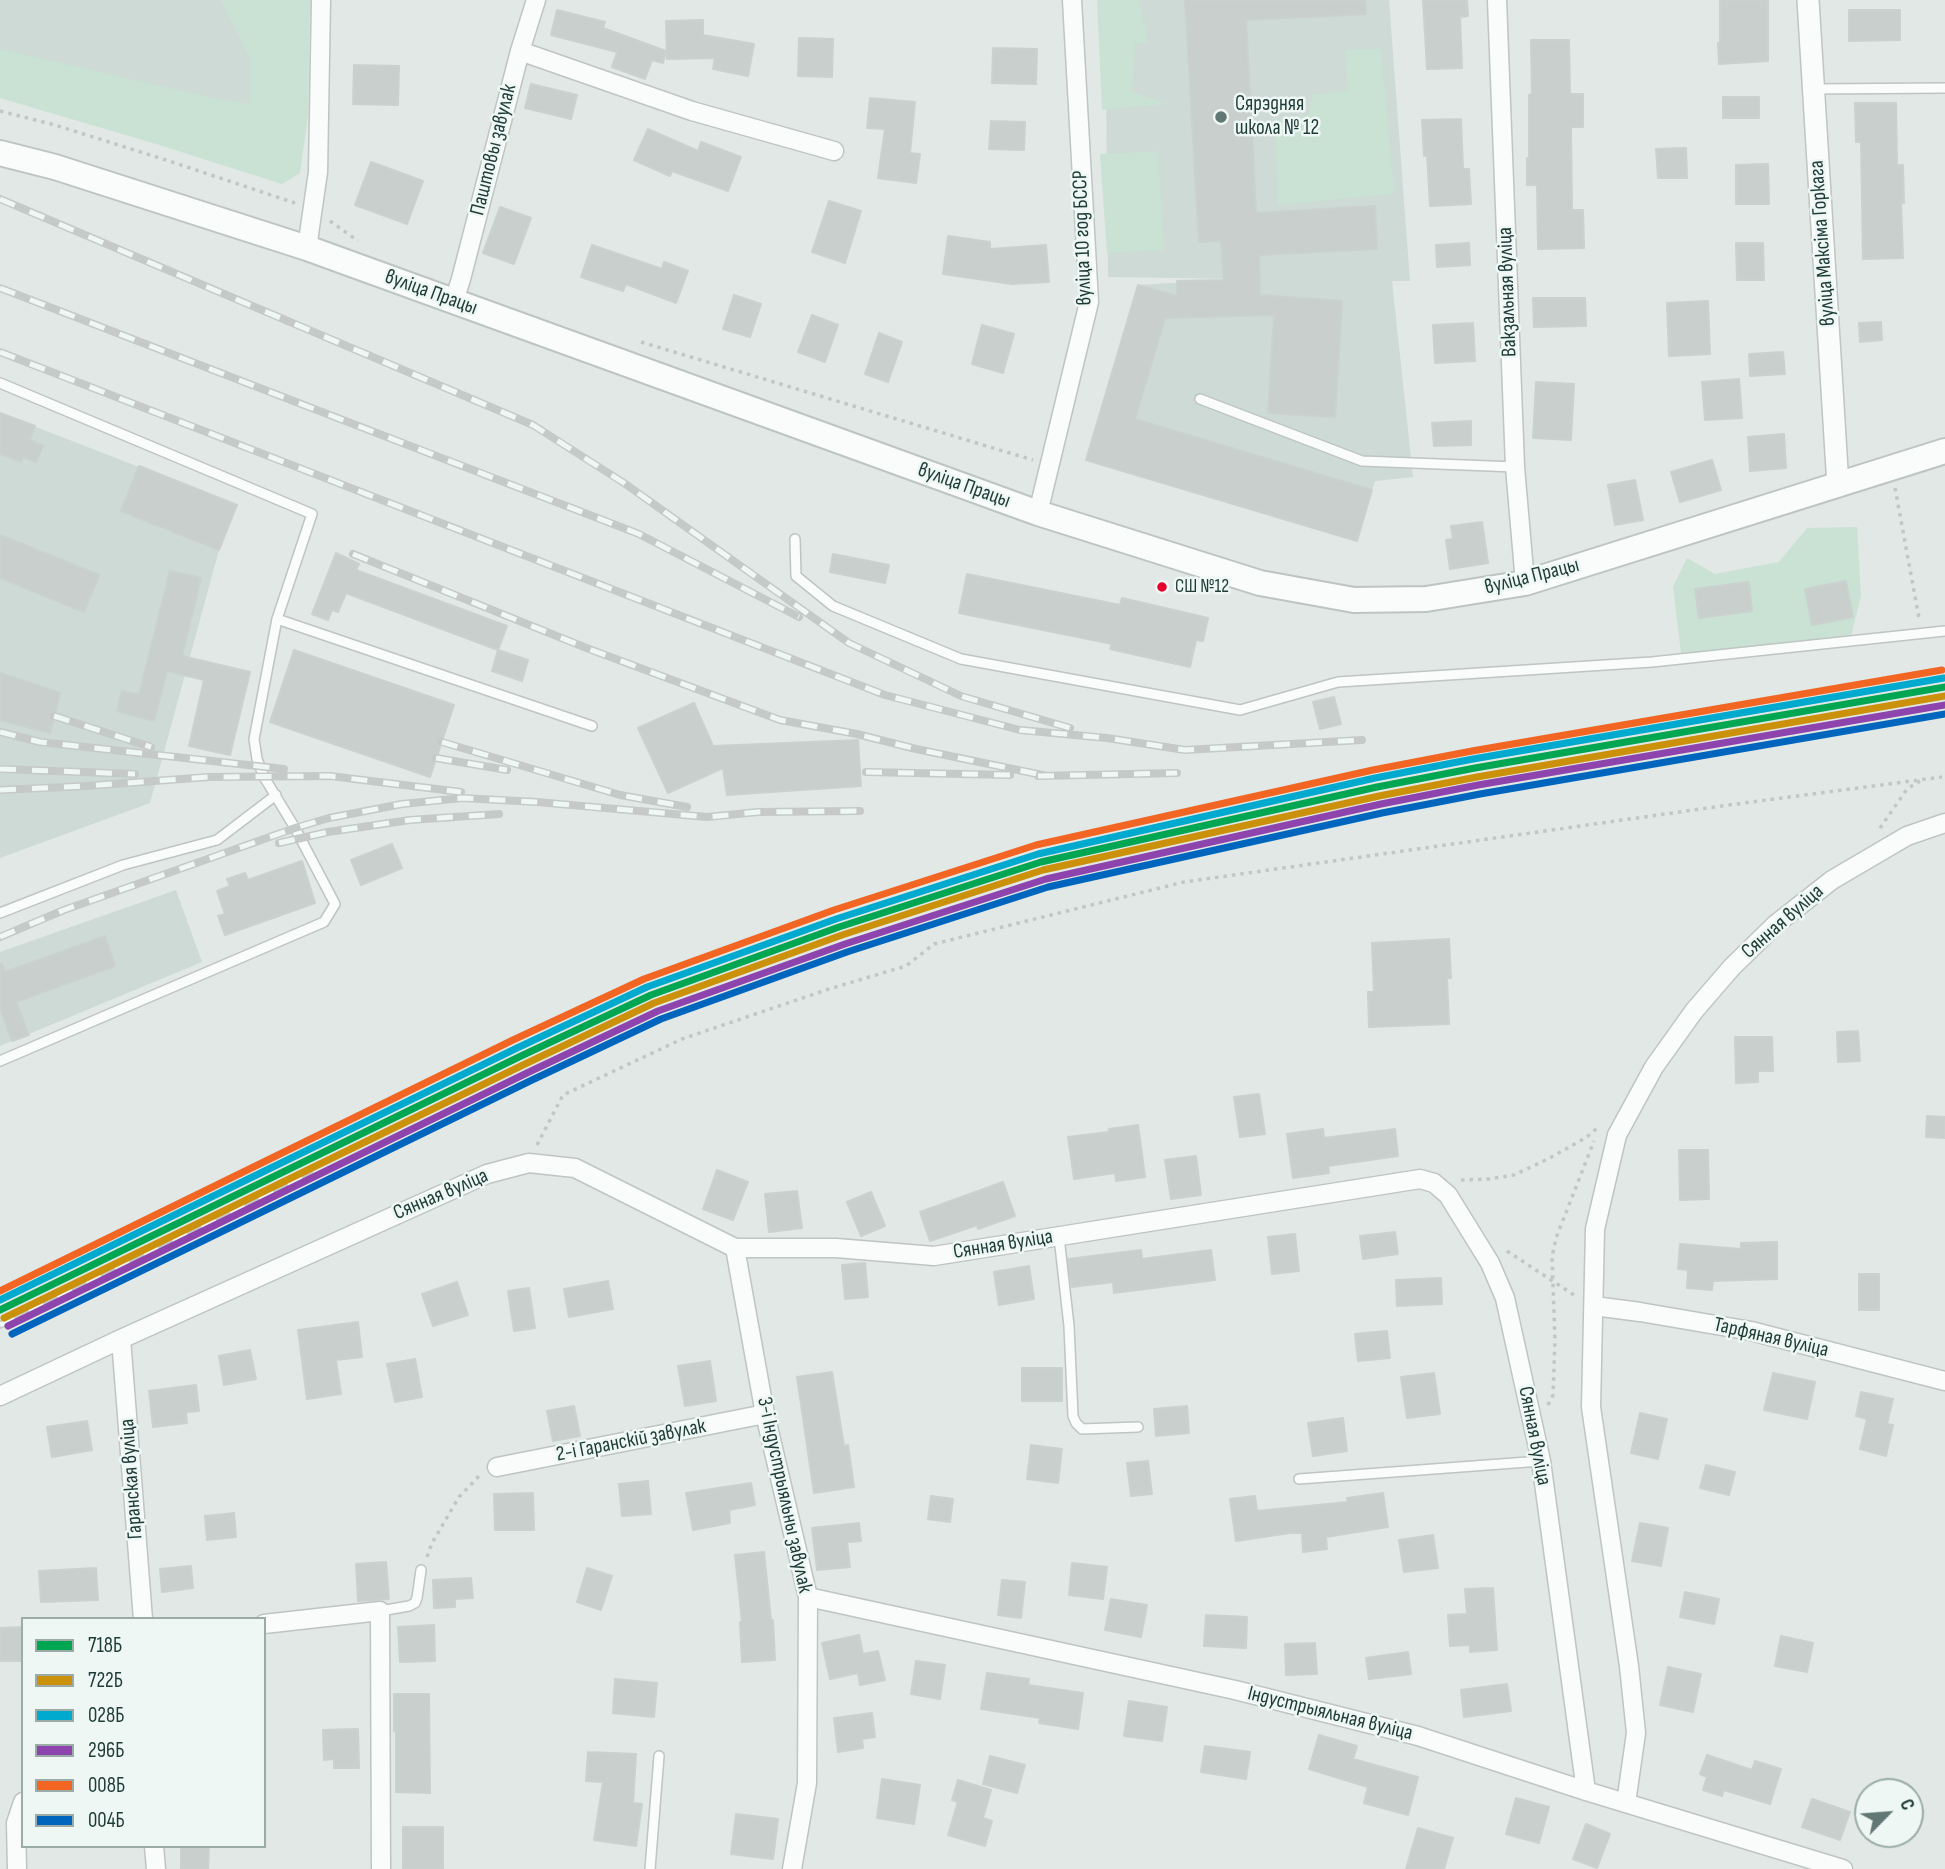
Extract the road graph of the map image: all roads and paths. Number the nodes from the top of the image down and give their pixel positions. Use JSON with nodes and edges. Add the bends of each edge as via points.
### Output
{"nodes":[{"id":1,"x":321,"y":0,"type":"edge"},
{"id":2,"x":536,"y":0,"type":"edge"},
{"id":3,"x":1072,"y":0,"type":"edge"},
{"id":4,"x":1497,"y":0,"type":"edge"},
{"id":5,"x":1808,"y":0,"type":"edge"},
{"id":6,"x":520,"y":51,"type":"junction"},
{"id":7,"x":1945,"y":88,"type":"edge"},
{"id":8,"x":1813,"y":89,"type":"junction"},
{"id":9,"x":0,"y":111,"type":"edge"},
{"id":10,"x":834,"y":150,"type":"dead end"},
{"id":11,"x":0,"y":153,"type":"edge"},
{"id":12,"x":312,"y":209,"type":"junction"},
{"id":13,"x":361,"y":243,"type":"dead end"},
{"id":14,"x":307,"y":248,"type":"junction"},
{"id":15,"x":454,"y":301,"type":"junction"},
{"id":16,"x":629,"y":339,"type":"dead end"},
{"id":17,"x":0,"y":383,"type":"edge"},
{"id":18,"x":1200,"y":398,"type":"dead end"},
{"id":19,"x":1945,"y":451,"type":"edge"},
{"id":20,"x":1050,"y":465,"type":"junction"},
{"id":21,"x":1515,"y":467,"type":"junction"},
{"id":22,"x":1892,"y":468,"type":"junction"},
{"id":23,"x":1838,"y":486,"type":"junction"},
{"id":24,"x":1038,"y":513,"type":"junction"},
{"id":25,"x":795,"y":539,"type":"dead end"},
{"id":26,"x":1525,"y":583,"type":"junction"},
{"id":27,"x":277,"y":619,"type":"junction"},
{"id":28,"x":1945,"y":631,"type":"edge"},
{"id":29,"x":1922,"y":634,"type":"junction"},
{"id":30,"x":592,"y":726,"type":"dead end"},
{"id":31,"x":1942,"y":777,"type":"dead end"},
{"id":32,"x":276,"y":794,"type":"junction"},
{"id":33,"x":1945,"y":822,"type":"edge"},
{"id":34,"x":0,"y":913,"type":"edge"},
{"id":35,"x":0,"y":1061,"type":"edge"},
{"id":36,"x":1600,"y":1126,"type":"dead end"},
{"id":37,"x":529,"y":1163,"type":"junction"},
{"id":38,"x":1059,"y":1237,"type":"junction"},
{"id":39,"x":736,"y":1248,"type":"junction"},
{"id":40,"x":1504,"y":1249,"type":"dead end"},
{"id":41,"x":1552,"y":1282,"type":"junction"},
{"id":42,"x":1594,"y":1306,"type":"junction"},
{"id":43,"x":121,"y":1339,"type":"junction"},
{"id":44,"x":1945,"y":1381,"type":"edge"},
{"id":45,"x":0,"y":1396,"type":"edge"},
{"id":46,"x":765,"y":1415,"type":"junction"},
{"id":47,"x":1532,"y":1424,"type":"junction"},
{"id":48,"x":1138,"y":1427,"type":"dead end"},
{"id":49,"x":1541,"y":1461,"type":"junction"},
{"id":50,"x":497,"y":1467,"type":"joint"},
{"id":51,"x":1299,"y":1479,"type":"dead end"},
{"id":52,"x":421,"y":1570,"type":"joint"},
{"id":53,"x":808,"y":1597,"type":"junction"},
{"id":54,"x":380,"y":1611,"type":"junction"},
{"id":55,"x":143,"y":1617,"type":"edge"},
{"id":56,"x":266,"y":1624,"type":"edge"},
{"id":57,"x":659,"y":1756,"type":"dead end"},
{"id":58,"x":1586,"y":1790,"type":"junction"},
{"id":59,"x":1626,"y":1802,"type":"junction"},
{"id":60,"x":21,"y":1808,"type":"edge"},
{"id":61,"x":154,"y":1848,"type":"edge"},
{"id":62,"x":17,"y":1869,"type":"edge"},
{"id":63,"x":156,"y":1869,"type":"edge"},
{"id":64,"x":382,"y":1869,"type":"edge"},
{"id":65,"x":650,"y":1869,"type":"edge"},
{"id":66,"x":792,"y":1869,"type":"edge"},
{"id":67,"x":1843,"y":1869,"type":"edge"}],
"edges":[{"from":1,"to":12,"type":"street","via":[[318,172]]},
{"from":2,"to":6,"type":"street","name":"Паштовы завулак"},
{"from":3,"to":20,"type":"street","name":"вуліца 10 год БССР","via":[[1089,302]]},
{"from":4,"to":21,"type":"street","name":"Вакзальная вуліца"},
{"from":5,"to":8,"type":"street","name":"вуліца Максіма Горкага"},
{"from":6,"to":10,"type":"street","via":[[692,111]]},
{"from":6,"to":15,"type":"street","name":"Паштовы завулак"},
{"from":7,"to":8,"type":"lane"},
{"from":8,"to":23,"type":"street","name":"вуліца Максіма Горкага"},
{"from":9,"to":12,"type":"path"},
{"from":11,"to":14,"type":"main road","name":"вуліца Працы"},
{"from":12,"to":13,"type":"path"},
{"from":12,"to":14,"type":"street"},
{"from":14,"to":15,"type":"main road","name":"вуліца Працы"},
{"from":15,"to":24,"type":"main road","name":"вуліца Працы"},
{"from":16,"to":20,"type":"path"},
{"from":17,"to":27,"type":"lane","via":[[312,514]]},
{"from":18,"to":21,"type":"lane","via":[[1362,461]]},
{"from":19,"to":22,"type":"main road","name":"вуліца Працы"},
{"from":20,"to":24,"type":"street","name":"вуліца 10 год БССР"},
{"from":21,"to":26,"type":"street","name":"Вакзальная вуліца"},
{"from":22,"to":23,"type":"main road","name":"вуліца Працы"},
{"from":22,"to":29,"type":"path"},
{"from":23,"to":26,"type":"main road","name":"вуліца Працы"},
{"from":24,"to":26,"type":"main road","name":"вуліца Працы","via":[[1260,583],[1354,600],[1426,599]]},
{"from":25,"to":29,"type":"lane","via":[[796,576],[833,606],[961,659],[1240,710],[1338,682],[1652,663]]},
{"from":27,"to":30,"type":"lane"},
{"from":27,"to":32,"type":"lane","via":[[254,739],[264,777]]},
{"from":28,"to":29,"type":"lane"},
{"from":31,"to":37,"type":"path","via":[[1184,882],[934,944],[906,966],[682,1039],[563,1095]]},
{"from":32,"to":34,"type":"lane","via":[[217,840],[123,865]]},
{"from":32,"to":35,"type":"lane","via":[[335,904],[324,922]]},
{"from":33,"to":42,"type":"street","name":"Сянная вуліца","via":[[1907,836],[1832,880],[1776,924],[1694,1011],[1654,1067],[1617,1135],[1595,1229]]},
{"from":36,"to":41,"type":"path","via":[[1556,1238]]},
{"from":37,"to":39,"type":"street","name":"Сянная вуліца","via":[[575,1168]]},
{"from":37,"to":43,"type":"street","name":"Сянная вуліца","via":[[486,1174]]},
{"from":38,"to":39,"type":"street","name":"Сянная вуліца","via":[[934,1256],[836,1248]]},
{"from":38,"to":47,"type":"street","name":"Сянная вуліца","via":[[1420,1179],[1434,1183],[1448,1195],[1490,1263],[1504,1298]]},
{"from":38,"to":48,"type":"lane","via":[[1073,1416],[1082,1429]]},
{"from":39,"to":46,"type":"street","name":"3-і Індустрыяльны завулак"},
{"from":40,"to":41,"type":"path"},
{"from":41,"to":42,"type":"path"},
{"from":41,"to":47,"type":"path","via":[[1553,1395]]},
{"from":42,"to":44,"type":"street","name":"Тарфяная вуліца","via":[[1751,1331]]},
{"from":42,"to":59,"type":"street","name":"Сянная вуліца","via":[[1591,1407],[1636,1733]]},
{"from":43,"to":45,"type":"street","name":"Сянная вуліца"},
{"from":43,"to":55,"type":"street","name":"Гаранская вуліца"},
{"from":46,"to":50,"type":"street","name":"2-і Гаранскій завулак"},
{"from":46,"to":53,"type":"street","name":"3-і Індустрыяльны завулак"},
{"from":47,"to":49,"type":"street","name":"Сянная вуліца"},
{"from":49,"to":51,"type":"lane"},
{"from":49,"to":58,"type":"street","name":"Сянная вуліца"},
{"from":50,"to":52,"type":"path","via":[[478,1477],[459,1497]]},
{"from":52,"to":54,"type":"lane","via":[[415,1603]]},
{"from":53,"to":58,"type":"street","name":"Індустрыяльная вуліца","via":[[1248,1693],[1419,1736]]},
{"from":53,"to":66,"type":"street","name":"3-і Індустрыяльны завулак","via":[[807,1783]]},
{"from":54,"to":56,"type":"street"},
{"from":54,"to":64,"type":"street"},
{"from":57,"to":65,"type":"lane"},
{"from":58,"to":59,"type":"street","name":"Індустрыяльная вуліца"},
{"from":59,"to":67,"type":"street","name":"Індустрыяльная вуліца"},
{"from":60,"to":62,"type":"street","via":[[16,1823]]},
{"from":61,"to":63,"type":"street"}]}
